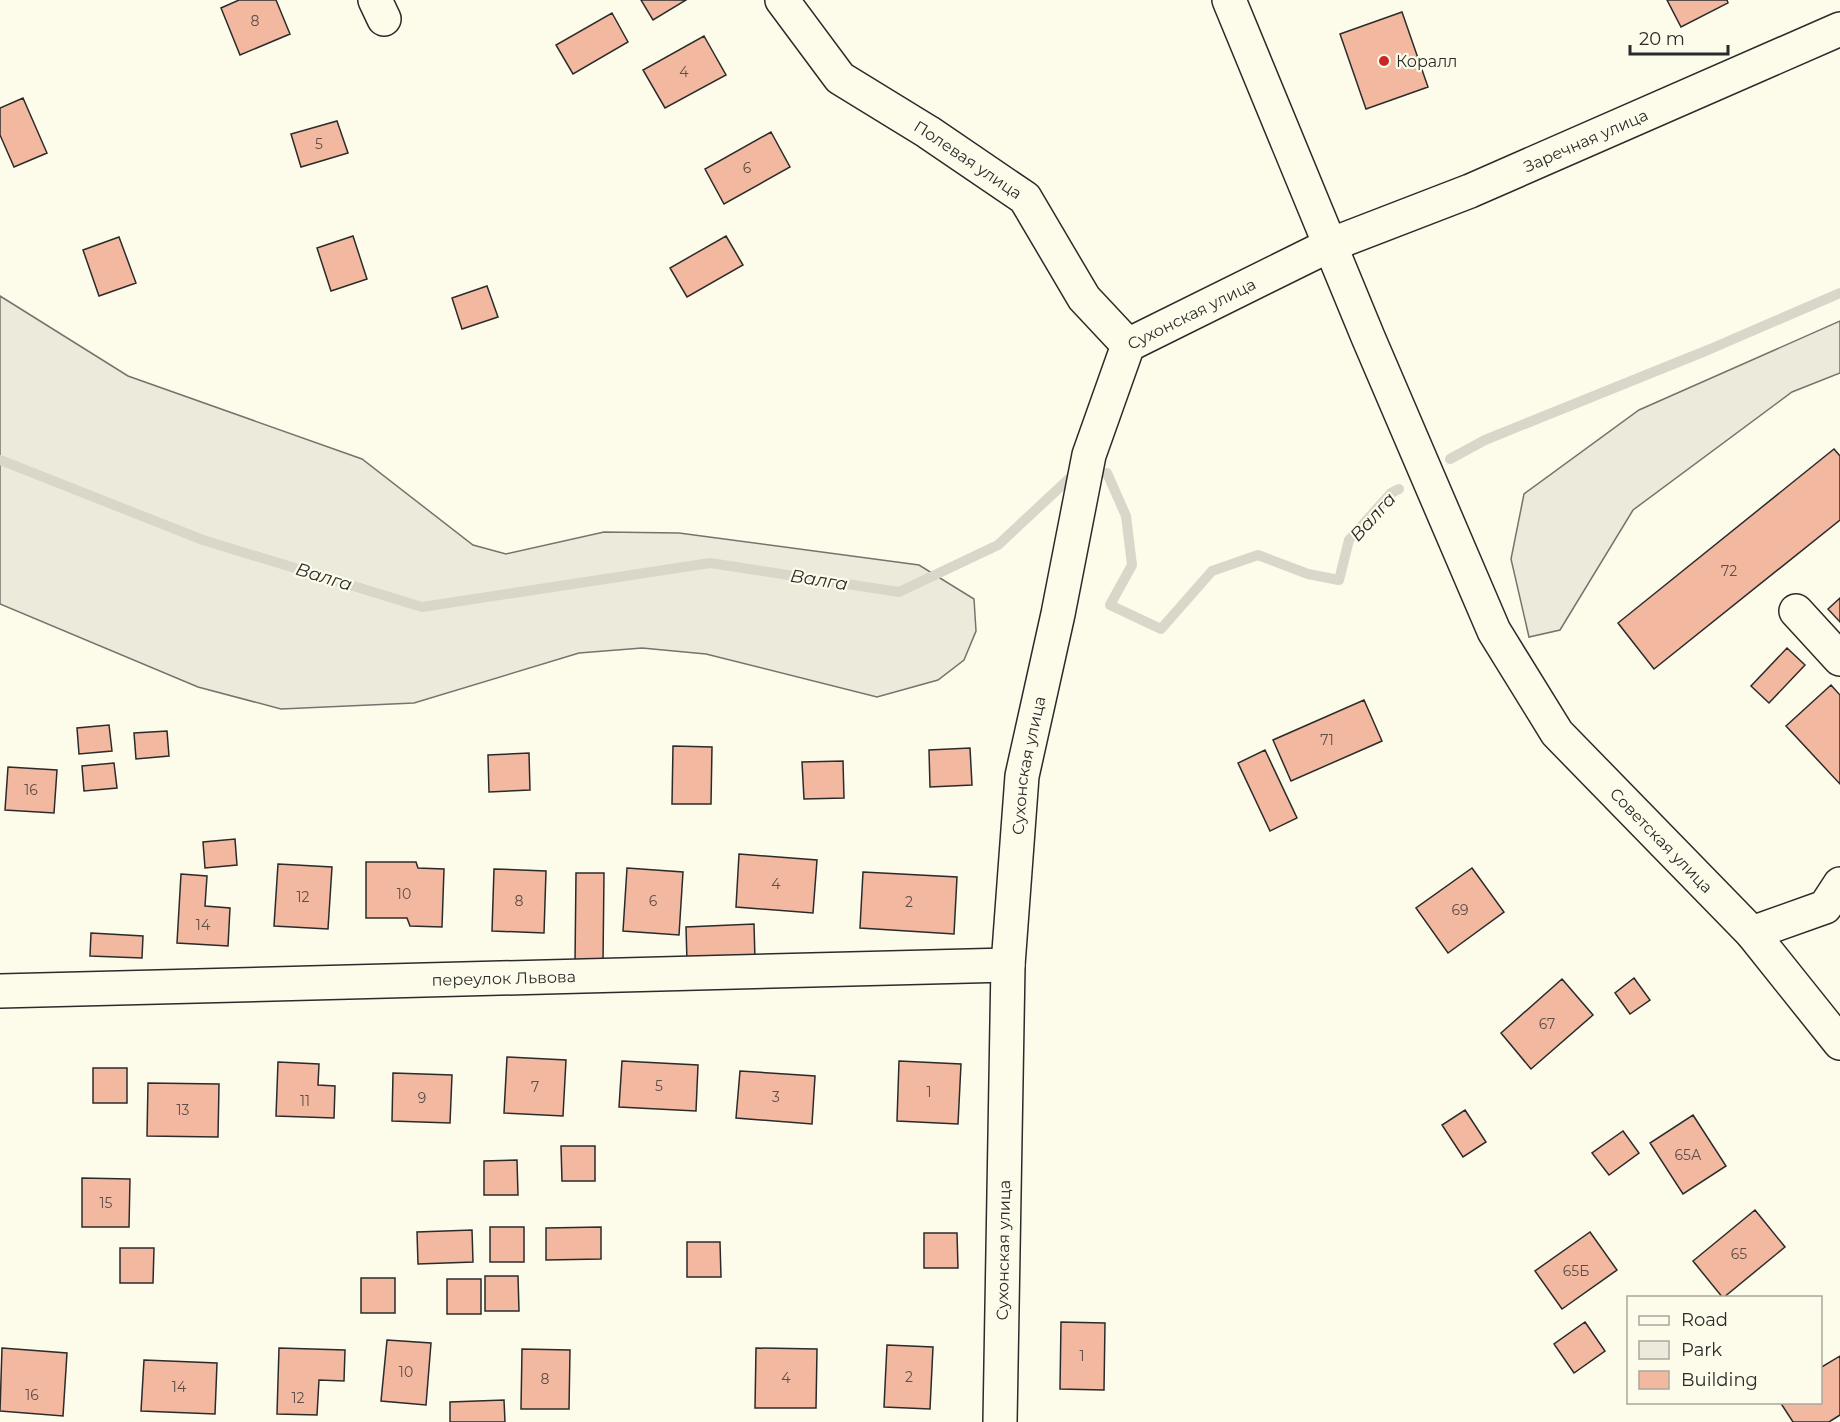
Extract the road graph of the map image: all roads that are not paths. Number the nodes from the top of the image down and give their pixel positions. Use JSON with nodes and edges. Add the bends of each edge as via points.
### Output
{"nodes":[{"id":1,"x":782,"y":0,"type":"edge"},
{"id":2,"x":1229,"y":0,"type":"edge"},
{"id":3,"x":1840,"y":29,"type":"edge"},
{"id":4,"x":1330,"y":246,"type":"junction"},
{"id":5,"x":1128,"y":345,"type":"junction"},
{"id":6,"x":1796,"y":611,"type":"dead end"},
{"id":7,"x":1840,"y":659,"type":"edge"},
{"id":8,"x":1835,"y":903,"type":"edge"},
{"id":9,"x":1752,"y":933,"type":"junction"},
{"id":10,"x":1008,"y":965,"type":"junction"},
{"id":11,"x":0,"y":991,"type":"edge"},
{"id":12,"x":1840,"y":1043,"type":"edge"},
{"id":13,"x":1000,"y":1422,"type":"edge"}],
"edges":[{"from":1,"to":5,"type":"street","name":"Полевая улица","via":[[840,78],[1025,198],[1084,298]]},
{"from":2,"to":4,"type":"street","name":"Советская улица"},
{"from":3,"to":4,"type":"street","name":"Заречная улица","via":[[1470,191]]},
{"from":4,"to":5,"type":"street","name":"Сухонская улица"},
{"from":4,"to":9,"type":"street","name":"Советская улица","via":[[1494,631],[1557,733]]},
{"from":5,"to":10,"type":"street","name":"Сухонская улица","via":[[1089,455],[1059,614],[1022,776]]},
{"from":6,"to":7,"type":"street"},
{"from":8,"to":9,"type":"street"},
{"from":9,"to":12,"type":"street","name":"Советская улица"},
{"from":10,"to":11,"type":"street","name":"переулок Львова"},
{"from":10,"to":13,"type":"street","name":"Сухонская улица"}]}
